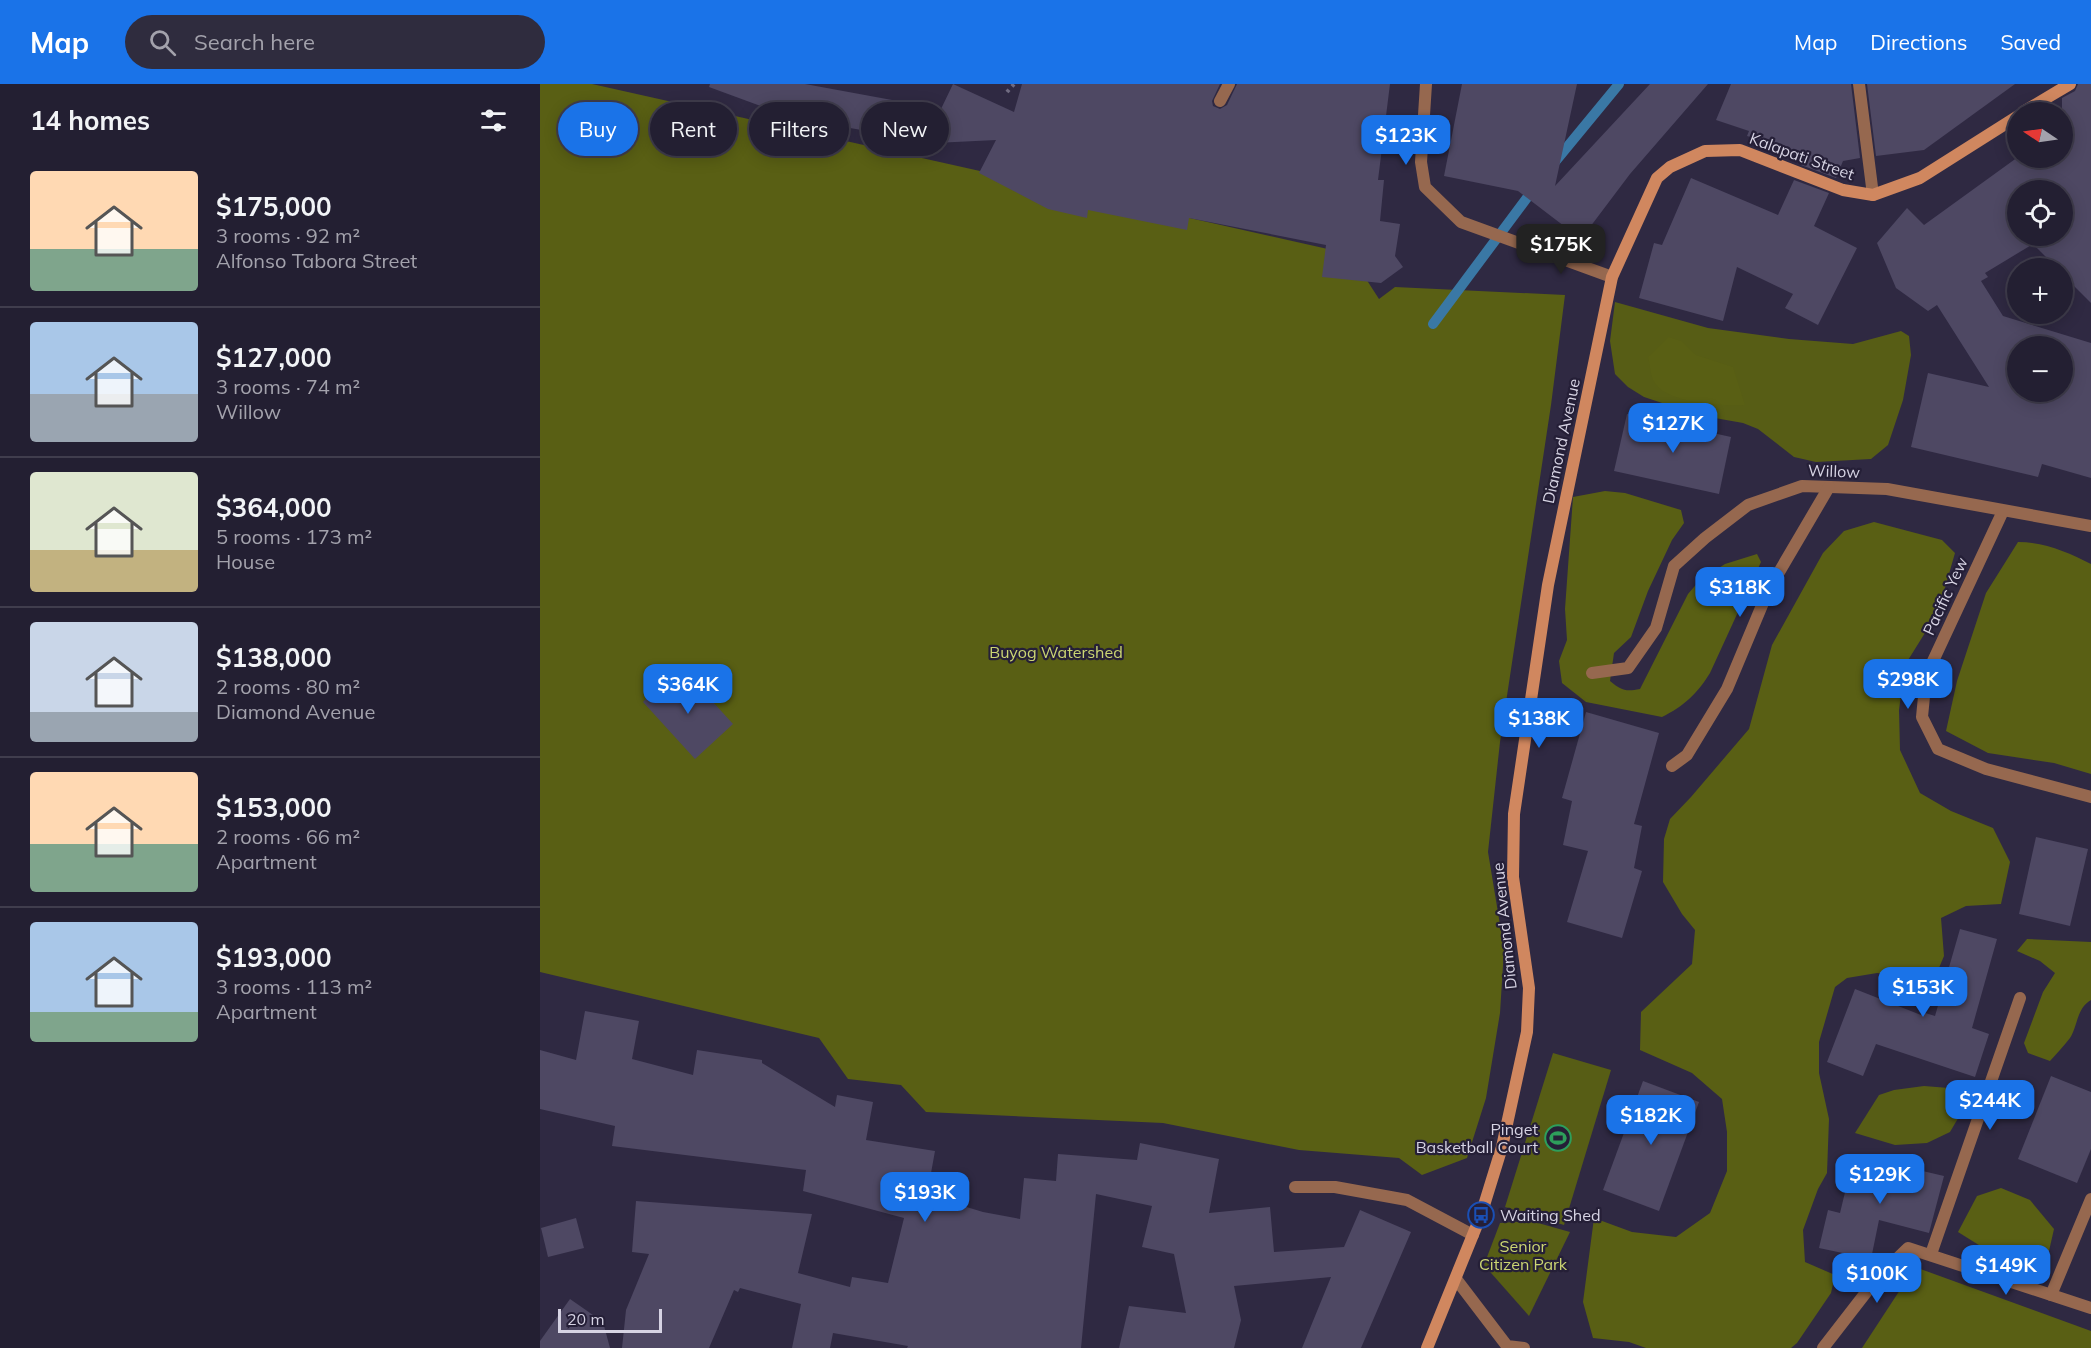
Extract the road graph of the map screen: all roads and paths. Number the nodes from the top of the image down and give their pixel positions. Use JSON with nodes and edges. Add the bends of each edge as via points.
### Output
{"nodes":[{"id":1,"x":1014,"y":84,"type":"edge"},
{"id":2,"x":1229,"y":84,"type":"edge"},
{"id":3,"x":1426,"y":84,"type":"edge"},
{"id":4,"x":1859,"y":84,"type":"edge"},
{"id":5,"x":2070,"y":84,"type":"edge"},
{"id":6,"x":1007,"y":92,"type":"dead end"},
{"id":7,"x":1220,"y":101,"type":"dead end"},
{"id":8,"x":2040,"y":102,"type":"edge"},
{"id":9,"x":2007,"y":123,"type":"edge"},
{"id":10,"x":1873,"y":195,"type":"junction"},
{"id":11,"x":1612,"y":277,"type":"junction"},
{"id":12,"x":1829,"y":487,"type":"junction"},
{"id":13,"x":2002,"y":510,"type":"junction"},
{"id":14,"x":2091,"y":526,"type":"edge"},
{"id":15,"x":1592,"y":673,"type":"dead end"},
{"id":16,"x":1672,"y":766,"type":"dead end"},
{"id":17,"x":2091,"y":797,"type":"edge"},
{"id":18,"x":2020,"y":999,"type":"dead end"},
{"id":19,"x":1295,"y":1187,"type":"dead end"},
{"id":20,"x":2091,"y":1199,"type":"edge"},
{"id":21,"x":1473,"y":1235,"type":"junction"},
{"id":22,"x":1931,"y":1254,"type":"junction"},
{"id":23,"x":1455,"y":1279,"type":"junction"},
{"id":24,"x":2051,"y":1295,"type":"junction"},
{"id":25,"x":2091,"y":1308,"type":"edge"},
{"id":26,"x":1507,"y":1347,"type":"edge"},
{"id":27,"x":1427,"y":1348,"type":"edge"},
{"id":28,"x":1524,"y":1348,"type":"edge"},
{"id":29,"x":1823,"y":1348,"type":"edge"}],
"edges":[{"from":1,"to":6,"type":"path"},
{"from":2,"to":7,"type":"street"},
{"from":3,"to":11,"type":"street","via":[[1421,162],[1425,188],[1461,222]]},
{"from":4,"to":10,"type":"street","name":"Kalapati Street"},
{"from":5,"to":8,"type":"street"},
{"from":9,"to":10,"type":"street","name":"Kalapati Street","via":[[1920,178]]},
{"from":10,"to":11,"type":"street","name":"Kalapati Street","via":[[1843,190],[1740,150],[1705,151],[1670,167],[1657,178]]},
{"from":11,"to":21,"type":"street","name":"Diamond Avenue","via":[[1548,585],[1514,814],[1513,877],[1529,988],[1527,1032],[1502,1147]]},
{"from":12,"to":13,"type":"street","name":"Willow","via":[[1887,489]]},
{"from":12,"to":15,"type":"street","name":"Willow","via":[[1802,486],[1748,505],[1705,538],[1674,566],[1656,628],[1628,668]]},
{"from":12,"to":16,"type":"street","via":[[1768,591],[1727,689],[1687,755]]},
{"from":13,"to":14,"type":"street","name":"Willow"},
{"from":13,"to":17,"type":"street","name":"Pacific Yew","via":[[1926,676],[1922,717],[1938,749],[1986,769]]},
{"from":18,"to":22,"type":"street"},
{"from":19,"to":21,"type":"street","via":[[1335,1188],[1407,1200]]},
{"from":20,"to":24,"type":"street"},
{"from":21,"to":23,"type":"street","name":"Diamond Avenue"},
{"from":22,"to":24,"type":"street"},
{"from":22,"to":29,"type":"street","via":[[1908,1248],[1878,1277]]},
{"from":23,"to":26,"type":"street"},
{"from":23,"to":27,"type":"street","name":"Diamond Avenue"},
{"from":24,"to":25,"type":"street"},
{"from":26,"to":28,"type":"street"}]}
